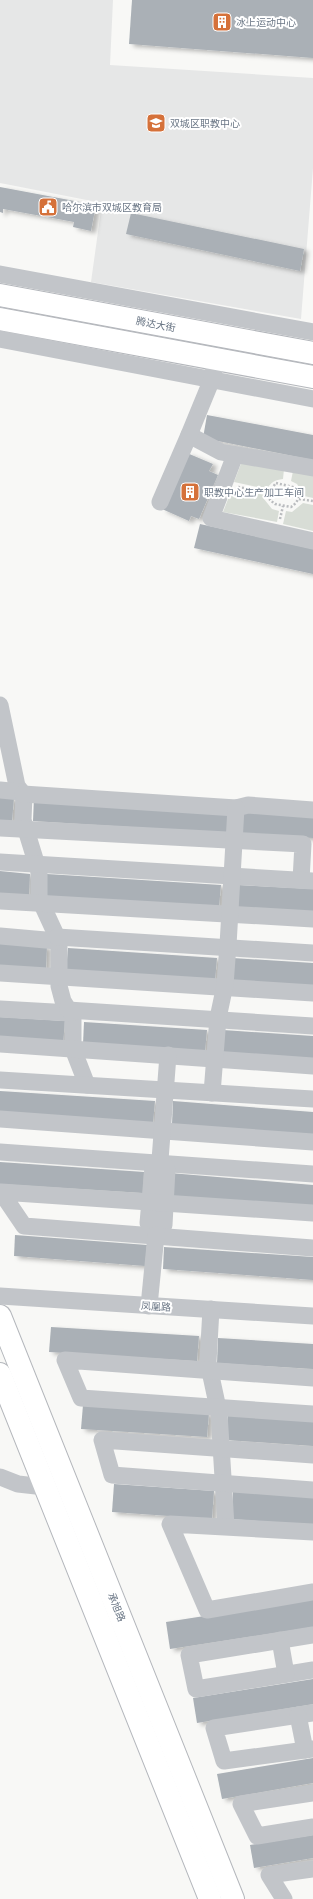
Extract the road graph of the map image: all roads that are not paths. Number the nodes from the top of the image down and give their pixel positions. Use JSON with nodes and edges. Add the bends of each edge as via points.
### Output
{"nodes":[{"id":1,"x":0,"y":274,"type":"edge"},
{"id":2,"x":0,"y":295,"type":"edge"},
{"id":3,"x":0,"y":319,"type":"edge"},
{"id":4,"x":313,"y":332,"type":"edge"},
{"id":5,"x":0,"y":339,"type":"edge"},
{"id":6,"x":313,"y":353,"type":"edge"},
{"id":7,"x":214,"y":369,"type":"junction"},
{"id":8,"x":313,"y":377,"type":"edge"},
{"id":9,"x":313,"y":399,"type":"edge"},
{"id":10,"x":189,"y":435,"type":"junction"},
{"id":11,"x":236,"y":455,"type":"junction"},
{"id":12,"x":313,"y":468,"type":"edge"},
{"id":13,"x":160,"y":502,"type":"dead end"},
{"id":14,"x":313,"y":541,"type":"edge"},
{"id":15,"x":1,"y":714,"type":"edge"},
{"id":16,"x":5,"y":757,"type":"edge"},
{"id":17,"x":0,"y":790,"type":"edge"},
{"id":18,"x":22,"y":793,"type":"junction"},
{"id":19,"x":236,"y":808,"type":"junction"},
{"id":20,"x":313,"y":810,"type":"edge"},
{"id":21,"x":0,"y":828,"type":"edge"},
{"id":22,"x":26,"y":830,"type":"junction"},
{"id":23,"x":234,"y":839,"type":"junction"},
{"id":24,"x":0,"y":862,"type":"edge"},
{"id":25,"x":37,"y":864,"type":"junction"},
{"id":26,"x":232,"y":875,"type":"junction"},
{"id":27,"x":307,"y":880,"type":"edge"},
{"id":28,"x":0,"y":901,"type":"edge"},
{"id":29,"x":41,"y":903,"type":"junction"},
{"id":30,"x":230,"y":915,"type":"junction"},
{"id":31,"x":313,"y":920,"type":"edge"},
{"id":32,"x":0,"y":936,"type":"edge"},
{"id":33,"x":57,"y":939,"type":"junction"},
{"id":34,"x":228,"y":948,"type":"junction"},
{"id":35,"x":313,"y":953,"type":"edge"},
{"id":36,"x":0,"y":972,"type":"edge"},
{"id":37,"x":58,"y":977,"type":"junction"},
{"id":38,"x":224,"y":987,"type":"junction"},
{"id":39,"x":313,"y":993,"type":"edge"},
{"id":40,"x":0,"y":1009,"type":"edge"},
{"id":41,"x":70,"y":1012,"type":"junction"},
{"id":42,"x":218,"y":1020,"type":"junction"},
{"id":43,"x":313,"y":1026,"type":"edge"},
{"id":44,"x":0,"y":1044,"type":"edge"},
{"id":45,"x":73,"y":1049,"type":"junction"},
{"id":46,"x":168,"y":1056,"type":"junction"},
{"id":47,"x":214,"y":1058,"type":"junction"},
{"id":48,"x":313,"y":1066,"type":"edge"},
{"id":49,"x":0,"y":1080,"type":"edge"},
{"id":50,"x":87,"y":1085,"type":"junction"},
{"id":51,"x":165,"y":1090,"type":"junction"},
{"id":52,"x":212,"y":1093,"type":"junction"},
{"id":53,"x":313,"y":1098,"type":"edge"},
{"id":54,"x":0,"y":1119,"type":"edge"},
{"id":55,"x":162,"y":1130,"type":"junction"},
{"id":56,"x":313,"y":1142,"type":"edge"},
{"id":57,"x":0,"y":1152,"type":"edge"},
{"id":58,"x":160,"y":1163,"type":"junction"},
{"id":59,"x":313,"y":1174,"type":"edge"},
{"id":60,"x":157,"y":1202,"type":"junction"},
{"id":61,"x":313,"y":1214,"type":"edge"},
{"id":62,"x":156,"y":1236,"type":"junction"},
{"id":63,"x":313,"y":1248,"type":"edge"},
{"id":64,"x":0,"y":1296,"type":"edge"},
{"id":65,"x":149,"y":1306,"type":"junction"},
{"id":66,"x":211,"y":1309,"type":"junction"},
{"id":67,"x":0,"y":1316,"type":"edge"},
{"id":68,"x":313,"y":1316,"type":"edge"},
{"id":69,"x":210,"y":1371,"type":"junction"},
{"id":70,"x":0,"y":1374,"type":"edge"},
{"id":71,"x":313,"y":1378,"type":"edge"},
{"id":72,"x":218,"y":1407,"type":"junction"},
{"id":73,"x":313,"y":1414,"type":"edge"},
{"id":74,"x":222,"y":1448,"type":"junction"},
{"id":75,"x":313,"y":1455,"type":"edge"},
{"id":76,"x":0,"y":1477,"type":"edge"},
{"id":77,"x":224,"y":1483,"type":"junction"},
{"id":78,"x":46,"y":1487,"type":"junction"},
{"id":79,"x":313,"y":1490,"type":"edge"},
{"id":80,"x":226,"y":1526,"type":"junction"},
{"id":81,"x":313,"y":1532,"type":"edge"},
{"id":82,"x":313,"y":1592,"type":"edge"},
{"id":83,"x":313,"y":1635,"type":"edge"},
{"id":84,"x":280,"y":1640,"type":"junction"},
{"id":85,"x":313,"y":1670,"type":"edge"},
{"id":86,"x":286,"y":1674,"type":"junction"},
{"id":87,"x":305,"y":1714,"type":"edge"},
{"id":88,"x":309,"y":1749,"type":"edge"},
{"id":89,"x":313,"y":1793,"type":"edge"},
{"id":90,"x":313,"y":1827,"type":"edge"},
{"id":91,"x":313,"y":1869,"type":"edge"},
{"id":92,"x":210,"y":1899,"type":"edge"},
{"id":93,"x":233,"y":1899,"type":"edge"},
{"id":94,"x":284,"y":1899,"type":"edge"}],
"edges":[{"from":1,"to":4,"type":"street"},
{"from":2,"to":6,"type":"main road","name":"腾达大街"},
{"from":3,"to":7,"type":"main road"},
{"from":5,"to":7,"type":"street"},
{"from":7,"to":8,"type":"main road"},
{"from":7,"to":9,"type":"street"},
{"from":7,"to":10,"type":"street"},
{"from":10,"to":11,"type":"street","via":[[221,452]]},
{"from":10,"to":13,"type":"street"},
{"from":11,"to":12,"type":"street"},
{"from":11,"to":14,"type":"street","via":[[212,518]]},
{"from":15,"to":16,"type":"street"},
{"from":16,"to":18,"type":"street"},
{"from":17,"to":18,"type":"street"},
{"from":18,"to":19,"type":"street"},
{"from":18,"to":22,"type":"street"},
{"from":19,"to":20,"type":"street","via":[[248,805]]},
{"from":19,"to":23,"type":"street"},
{"from":21,"to":22,"type":"street"},
{"from":22,"to":23,"type":"street"},
{"from":22,"to":25,"type":"street"},
{"from":23,"to":26,"type":"street"},
{"from":23,"to":27,"type":"street","via":[[303,844]]},
{"from":24,"to":25,"type":"street"},
{"from":25,"to":26,"type":"street"},
{"from":25,"to":29,"type":"street"},
{"from":26,"to":27,"type":"street"},
{"from":26,"to":30,"type":"street"},
{"from":28,"to":29,"type":"street"},
{"from":29,"to":30,"type":"street"},
{"from":29,"to":33,"type":"street"},
{"from":30,"to":31,"type":"street"},
{"from":30,"to":34,"type":"street"},
{"from":32,"to":33,"type":"street"},
{"from":33,"to":34,"type":"street"},
{"from":33,"to":37,"type":"street"},
{"from":34,"to":35,"type":"street"},
{"from":34,"to":38,"type":"street"},
{"from":36,"to":37,"type":"street"},
{"from":37,"to":38,"type":"street"},
{"from":37,"to":41,"type":"street","via":[[63,1001]]},
{"from":38,"to":39,"type":"street"},
{"from":38,"to":42,"type":"street"},
{"from":40,"to":41,"type":"street"},
{"from":41,"to":42,"type":"street"},
{"from":41,"to":45,"type":"street","via":[[73,1017]]},
{"from":42,"to":43,"type":"street"},
{"from":42,"to":47,"type":"street"},
{"from":44,"to":45,"type":"street"},
{"from":45,"to":46,"type":"street"},
{"from":45,"to":50,"type":"street"},
{"from":46,"to":47,"type":"street"},
{"from":46,"to":51,"type":"street"},
{"from":47,"to":48,"type":"street"},
{"from":47,"to":52,"type":"street"},
{"from":49,"to":50,"type":"street"},
{"from":50,"to":51,"type":"street"},
{"from":51,"to":52,"type":"street"},
{"from":51,"to":55,"type":"street"},
{"from":52,"to":53,"type":"street"},
{"from":54,"to":55,"type":"street"},
{"from":55,"to":56,"type":"street"},
{"from":55,"to":58,"type":"street"},
{"from":57,"to":58,"type":"street"},
{"from":58,"to":59,"type":"street"},
{"from":58,"to":60,"type":"street","via":[[167,1169]]},
{"from":60,"to":61,"type":"street"},
{"from":60,"to":62,"type":"street","via":[[164,1225]]},
{"from":60,"to":62,"type":"street","via":[[1,1192],[24,1226]]},
{"from":62,"to":63,"type":"street"},
{"from":62,"to":65,"type":"street"},
{"from":64,"to":65,"type":"street","name":"凤凰路"},
{"from":65,"to":66,"type":"street","name":"凤凰路"},
{"from":66,"to":68,"type":"street","name":"凤凰路"},
{"from":66,"to":69,"type":"street","via":[[208,1362]]},
{"from":67,"to":93,"type":"main road","name":"承旭路"},
{"from":69,"to":71,"type":"street"},
{"from":69,"to":72,"type":"street"},
{"from":69,"to":72,"type":"street","via":[[65,1360],[81,1398]]},
{"from":70,"to":78,"type":"main road"},
{"from":72,"to":73,"type":"street"},
{"from":72,"to":74,"type":"street"},
{"from":74,"to":75,"type":"street"},
{"from":74,"to":77,"type":"street"},
{"from":74,"to":77,"type":"street","via":[[102,1440],[112,1476]]},
{"from":76,"to":78,"type":"street","via":[[18,1484]]},
{"from":77,"to":79,"type":"street"},
{"from":77,"to":80,"type":"street"},
{"from":78,"to":92,"type":"main road"},
{"from":80,"to":81,"type":"street"},
{"from":80,"to":82,"type":"street","via":[[170,1524],[206,1610]]},
{"from":83,"to":84,"type":"street"},
{"from":84,"to":86,"type":"street"},
{"from":84,"to":86,"type":"street","via":[[189,1655],[196,1689]]},
{"from":85,"to":86,"type":"street"},
{"from":87,"to":88,"type":"street"},
{"from":87,"to":88,"type":"street","via":[[214,1728],[224,1761]]},
{"from":89,"to":90,"type":"street","via":[[241,1804],[257,1836]]},
{"from":91,"to":94,"type":"street","via":[[269,1875]]}]}
